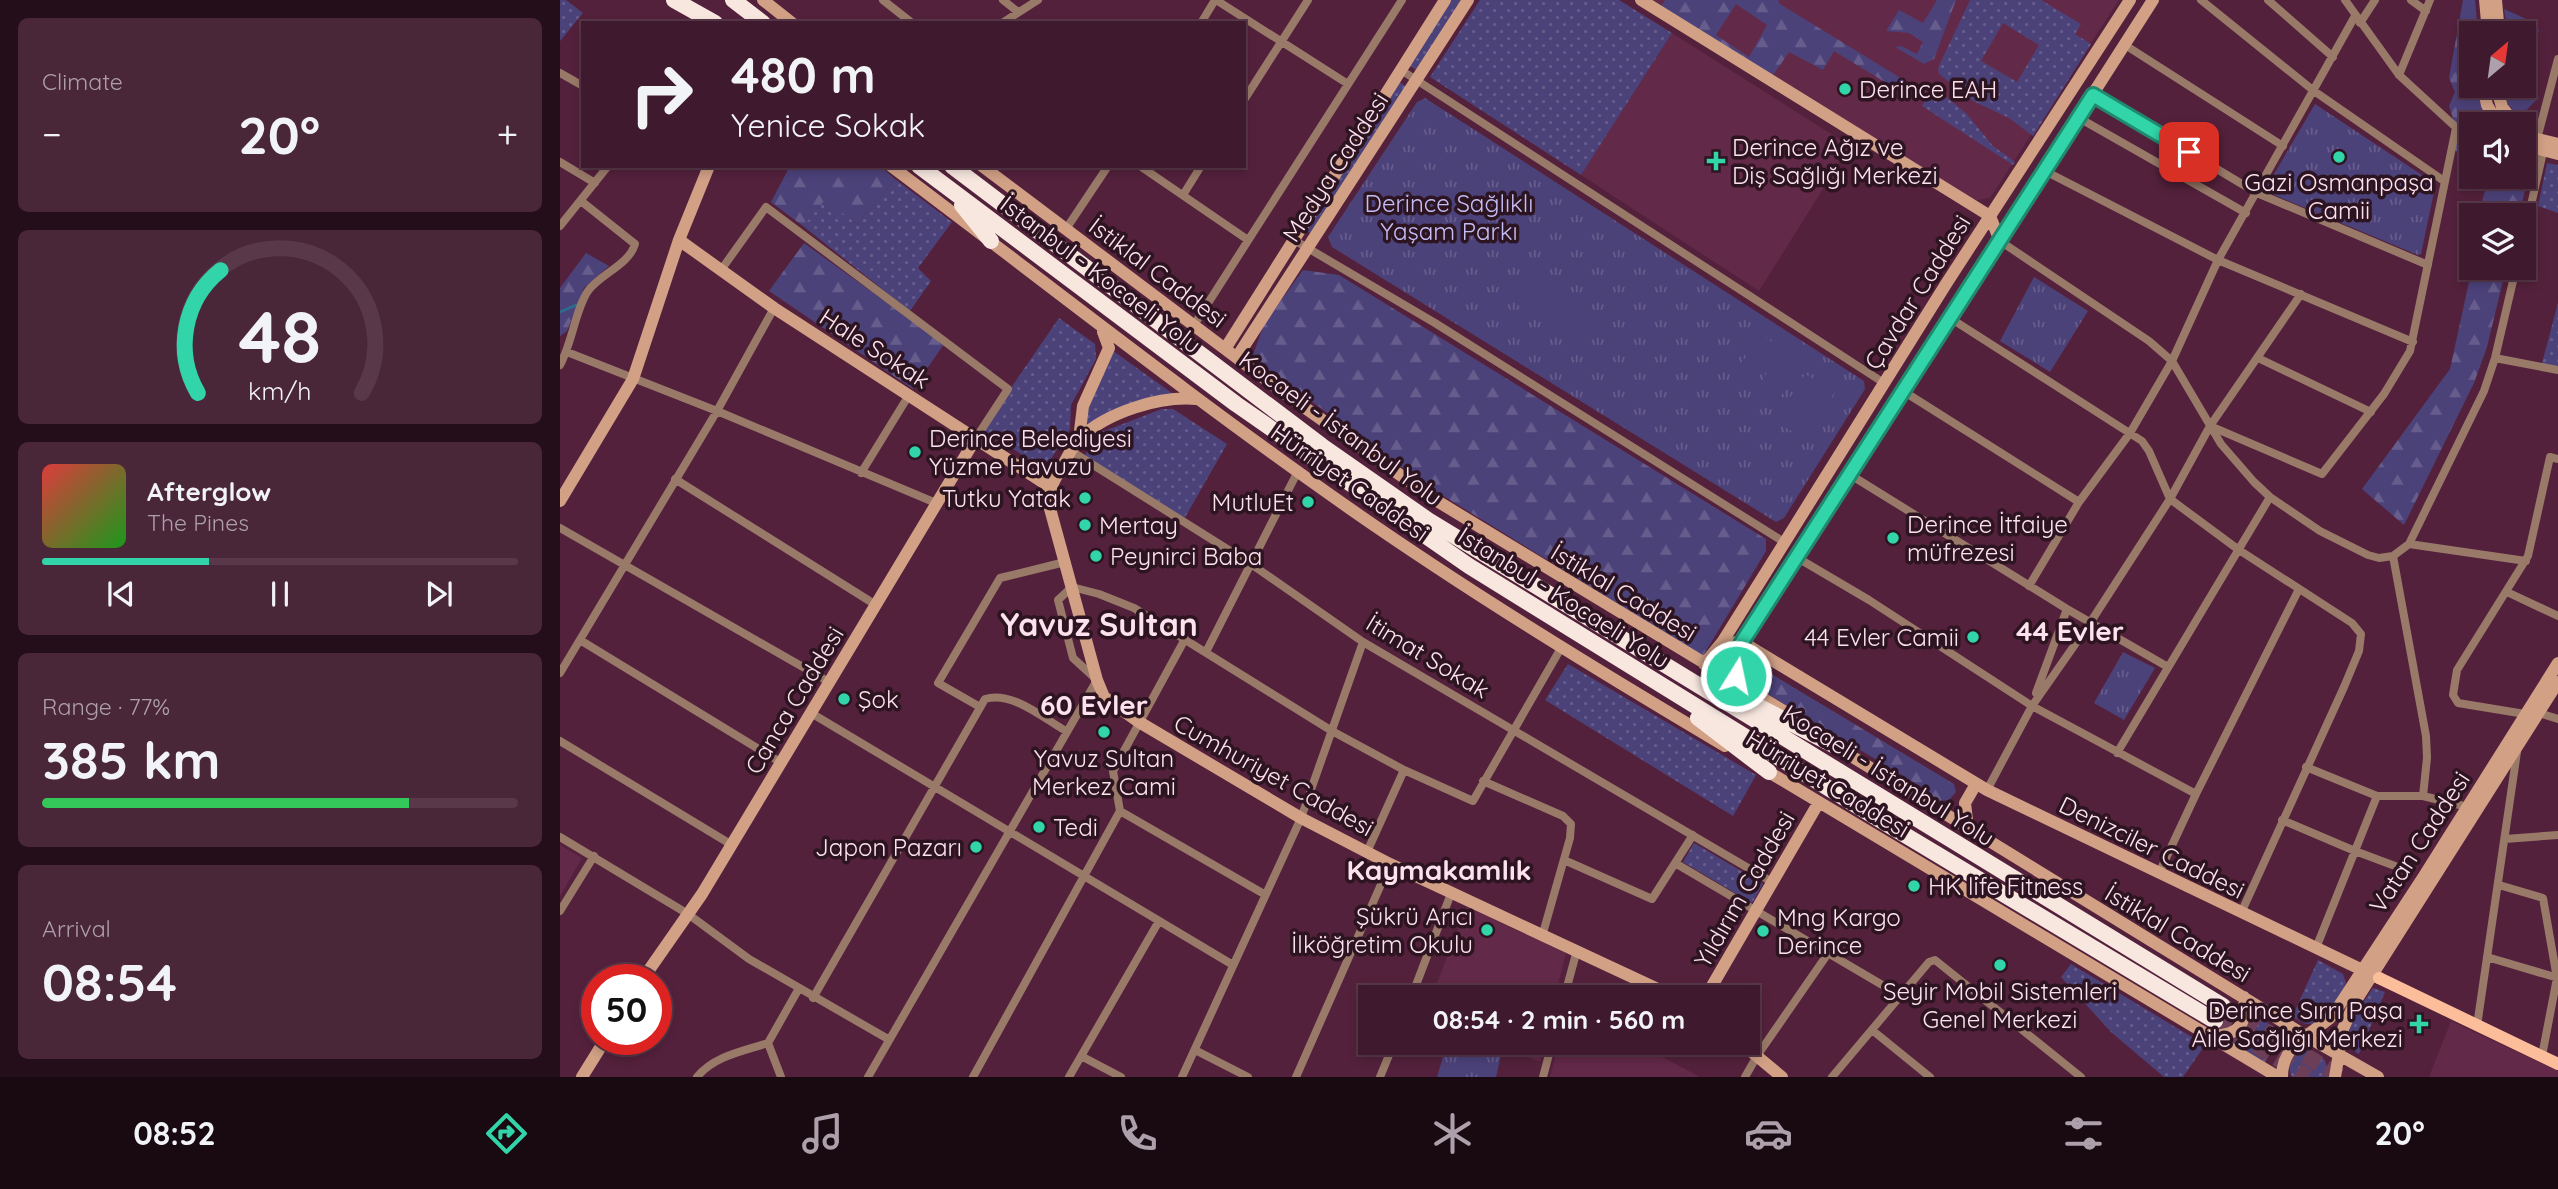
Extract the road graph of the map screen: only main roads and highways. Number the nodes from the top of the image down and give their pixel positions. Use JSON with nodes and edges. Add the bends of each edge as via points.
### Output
{"nodes":[{"id":1,"x":668,"y":0,"type":"edge"},
{"id":2,"x":674,"y":0,"type":"edge"},
{"id":3,"x":696,"y":0,"type":"edge"},
{"id":4,"x":733,"y":0,"type":"edge"},
{"id":5,"x":762,"y":0,"type":"edge"},
{"id":6,"x":1445,"y":0,"type":"edge"},
{"id":7,"x":1468,"y":0,"type":"edge"},
{"id":8,"x":1641,"y":0,"type":"edge"},
{"id":9,"x":2130,"y":0,"type":"edge"},
{"id":10,"x":2153,"y":0,"type":"edge"},
{"id":11,"x":2485,"y":0,"type":"edge"},
{"id":12,"x":2496,"y":0,"type":"edge"},
{"id":13,"x":696,"y":21,"type":"edge"},
{"id":14,"x":711,"y":21,"type":"edge"},
{"id":15,"x":723,"y":21,"type":"edge"},
{"id":16,"x":760,"y":21,"type":"edge"},
{"id":17,"x":789,"y":21,"type":"edge"},
{"id":18,"x":2487,"y":21,"type":"edge"},
{"id":19,"x":2498,"y":21,"type":"edge"},
{"id":20,"x":2536,"y":138,"type":"edge"},
{"id":21,"x":2558,"y":144,"type":"edge"},
{"id":22,"x":2536,"y":149,"type":"edge"},
{"id":23,"x":2558,"y":154,"type":"edge"},
{"id":24,"x":708,"y":168,"type":"edge"},
{"id":25,"x":894,"y":168,"type":"edge"},
{"id":26,"x":922,"y":168,"type":"edge"},
{"id":27,"x":955,"y":168,"type":"edge"},
{"id":28,"x":985,"y":168,"type":"edge"},
{"id":29,"x":947,"y":187,"type":"junction"},
{"id":30,"x":1990,"y":216,"type":"junction"},
{"id":31,"x":679,"y":240,"type":"junction"},
{"id":32,"x":991,"y":241,"type":"junction"},
{"id":33,"x":2000,"y":241,"type":"junction"},
{"id":34,"x":1099,"y":326,"type":"junction"},
{"id":35,"x":1225,"y":349,"type":"junction"},
{"id":36,"x":1237,"y":358,"type":"junction"},
{"id":37,"x":1197,"y":399,"type":"junction"},
{"id":38,"x":976,"y":438,"type":"junction"},
{"id":39,"x":1079,"y":439,"type":"junction"},
{"id":40,"x":1050,"y":486,"type":"junction"},
{"id":41,"x":560,"y":501,"type":"edge"},
{"id":42,"x":1743,"y":608,"type":"junction"},
{"id":43,"x":1620,"y":636,"type":"junction"},
{"id":44,"x":1740,"y":646,"type":"junction"},
{"id":45,"x":1718,"y":648,"type":"junction"},
{"id":46,"x":2558,"y":663,"type":"edge"},
{"id":47,"x":1704,"y":664,"type":"junction"},
{"id":48,"x":1644,"y":675,"type":"junction"},
{"id":49,"x":2558,"y":682,"type":"edge"},
{"id":50,"x":1740,"y":683,"type":"junction"},
{"id":51,"x":2532,"y":713,"type":"junction"},
{"id":52,"x":1835,"y":746,"type":"junction"},
{"id":53,"x":1769,"y":772,"type":"junction"},
{"id":54,"x":1981,"y":787,"type":"junction"},
{"id":55,"x":1819,"y":802,"type":"junction"},
{"id":56,"x":1965,"y":803,"type":"junction"},
{"id":57,"x":1940,"y":811,"type":"junction"},
{"id":58,"x":1968,"y":829,"type":"junction"},
{"id":59,"x":653,"y":964,"type":"edge"},
{"id":60,"x":2371,"y":974,"type":"junction"},
{"id":61,"x":1650,"y":985,"type":"edge"},
{"id":62,"x":1713,"y":985,"type":"edge"},
{"id":63,"x":2244,"y":997,"type":"junction"},
{"id":64,"x":2223,"y":1006,"type":"tunnel mouth"},
{"id":65,"x":2211,"y":1028,"type":"junction"},
{"id":66,"x":2306,"y":1036,"type":"junction"},
{"id":67,"x":2339,"y":1054,"type":"junction"},
{"id":68,"x":596,"y":1055,"type":"edge"},
{"id":69,"x":1756,"y":1055,"type":"edge"},
{"id":70,"x":2558,"y":1064,"type":"edge"},
{"id":71,"x":582,"y":1077,"type":"edge"},
{"id":72,"x":1782,"y":1077,"type":"edge"},
{"id":73,"x":2280,"y":1077,"type":"edge"},
{"id":74,"x":2334,"y":1077,"type":"edge"},
{"id":75,"x":2378,"y":1077,"type":"edge"}],
"edges":[{"from":1,"to":13,"type":"main road"},
{"from":2,"to":14,"type":"highway"},
{"from":3,"to":15,"type":"highway"},
{"from":4,"to":16,"type":"highway"},
{"from":5,"to":17,"type":"main road"},
{"from":6,"to":35,"type":"main road","name":"Medya Caddesi"},
{"from":7,"to":36,"type":"main road","name":"Medya Caddesi"},
{"from":8,"to":30,"type":"main road"},
{"from":9,"to":30,"type":"main road","name":"Çavdar Caddesi"},
{"from":10,"to":33,"type":"main road","name":"Çavdar Caddesi"},
{"from":11,"to":18,"type":"main road"},
{"from":12,"to":19,"type":"main road"},
{"from":20,"to":21,"type":"main road"},
{"from":22,"to":23,"type":"main road"},
{"from":24,"to":31,"type":"main road"},
{"from":25,"to":32,"type":"main road","name":"Hürriyet Caddesi"},
{"from":26,"to":29,"type":"highway","name":"İstanbul - Kocaeli Yolu"},
{"from":27,"to":43,"type":"highway","name":"Kocaeli - İstanbul Yolu","via":[[1363,476]]},
{"from":28,"to":35,"type":"main road","name":"İstiklal Caddesi"},
{"from":29,"to":32,"type":"highway"},
{"from":29,"to":48,"type":"highway","name":"İstanbul - Kocaeli Yolu","via":[[1367,497]]},
{"from":30,"to":33,"type":"main road"},
{"from":30,"to":42,"type":"main road","name":"Çavdar Caddesi"},
{"from":31,"to":38,"type":"main road","name":"Hale Sokak","via":[[774,308]]},
{"from":31,"to":41,"type":"main road","via":[[633,379]]},
{"from":32,"to":34,"type":"main road","name":"Hürriyet Caddesi"},
{"from":33,"to":44,"type":"main road","name":"Çavdar Caddesi"},
{"from":34,"to":37,"type":"main road","name":"Hürriyet Caddesi"},
{"from":34,"to":39,"type":"main road","via":[[1109,348],[1083,406]]},
{"from":35,"to":36,"type":"main road","name":"İstiklal Caddesi"},
{"from":36,"to":47,"type":"main road","name":"İstiklal Caddesi","via":[[1437,502]]},
{"from":37,"to":39,"type":"main road","via":[[1149,403]]},
{"from":37,"to":53,"type":"main road","name":"Hürriyet Caddesi","via":[[1409,550],[1561,649]]},
{"from":38,"to":40,"type":"main road","name":"Hale Sokak"},
{"from":38,"to":59,"type":"main road","name":"Canca Caddesi","via":[[732,845]]},
{"from":39,"to":40,"type":"main road"},
{"from":40,"to":61,"type":"main road","name":"Cumhuriyet Caddesi","via":[[1049,505],[1104,697],[1301,818]]},
{"from":42,"to":44,"type":"main road"},
{"from":42,"to":45,"type":"main road","name":"Çavdar Caddesi"},
{"from":43,"to":52,"type":"highway"},
{"from":43,"to":64,"type":"highway","name":"Kocaeli - İstanbul Yolu"},
{"from":44,"to":45,"type":"main road","via":[[1734,642]]},
{"from":44,"to":47,"type":"main road","via":[[1720,664]]},
{"from":44,"to":50,"type":"main road","via":[[1734,660]]},
{"from":44,"to":54,"type":"main road","name":"Denizciler Caddesi"},
{"from":45,"to":47,"type":"main road","name":"Çavdar Caddesi"},
{"from":46,"to":51,"type":"main road","name":"Vatan Caddesi"},
{"from":47,"to":50,"type":"main road","name":"İstiklal Caddesi"},
{"from":48,"to":53,"type":"highway"},
{"from":48,"to":65,"type":"highway","name":"İstanbul - Kocaeli Yolu"},
{"from":49,"to":51,"type":"main road","name":"Vatan Caddesi"},
{"from":50,"to":52,"type":"main road","name":"İstiklal Caddesi"},
{"from":51,"to":60,"type":"main road","name":"Vatan Caddesi","via":[[2468,807]]},
{"from":51,"to":60,"type":"main road","name":"Vatan Caddesi","via":[[2517,748]]},
{"from":52,"to":57,"type":"main road","name":"İstiklal Caddesi"},
{"from":53,"to":55,"type":"main road","name":"Hürriyet Caddesi"},
{"from":54,"to":56,"type":"main road"},
{"from":54,"to":60,"type":"main road","name":"Denizciler Caddesi"},
{"from":55,"to":62,"type":"main road","name":"Yıldırım Caddesi"},
{"from":55,"to":65,"type":"main road","name":"Hürriyet Caddesi"},
{"from":56,"to":57,"type":"main road"},
{"from":56,"to":58,"type":"main road"},
{"from":57,"to":58,"type":"main road","name":"İstiklal Caddesi"},
{"from":58,"to":63,"type":"main road","name":"İstiklal Caddesi"},
{"from":60,"to":66,"type":"main road","name":"Vatan Caddesi","via":[[2329,1019]]},
{"from":60,"to":67,"type":"main road","name":"Vatan Caddesi","via":[[2347,1019]]},
{"from":60,"to":70,"type":"main road","name":"Denizciler Caddesi"},
{"from":63,"to":65,"type":"main road","via":[[2239,1027],[2230,1034]]},
{"from":63,"to":66,"type":"main road","name":"İstiklal Caddesi"},
{"from":65,"to":73,"type":"main road","name":"Hürriyet Caddesi"},
{"from":66,"to":67,"type":"main road"},
{"from":66,"to":73,"type":"main road","name":"Vatan Caddesi","via":[[2290,1049]]},
{"from":67,"to":74,"type":"main road","name":"Vatan Caddesi"},
{"from":67,"to":75,"type":"main road"},
{"from":68,"to":71,"type":"main road"},
{"from":69,"to":72,"type":"main road"}]}
